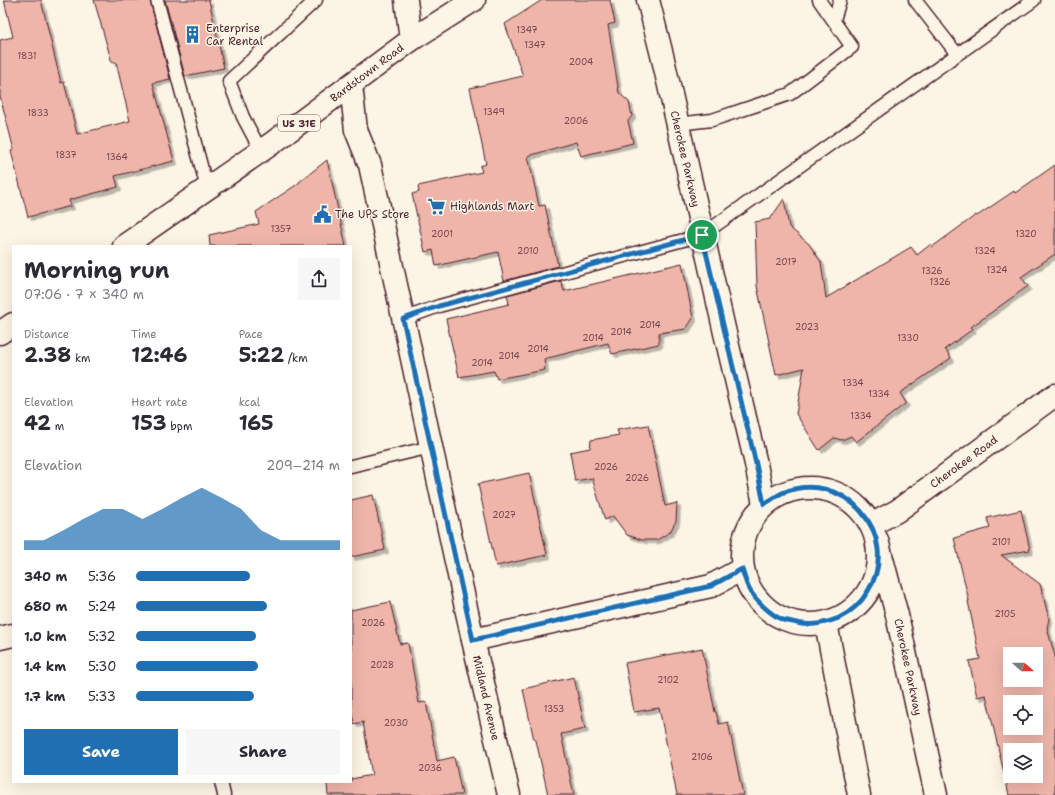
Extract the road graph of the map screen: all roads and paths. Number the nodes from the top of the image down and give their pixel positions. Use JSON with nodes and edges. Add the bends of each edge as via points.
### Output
{"nodes":[{"id":1,"x":157,"y":0,"type":"edge"},
{"id":2,"x":316,"y":0,"type":"edge"},
{"id":3,"x":406,"y":0,"type":"edge"},
{"id":4,"x":474,"y":0,"type":"edge"},
{"id":5,"x":648,"y":0,"type":"edge"},
{"id":6,"x":819,"y":0,"type":"edge"},
{"id":7,"x":840,"y":0,"type":"edge"},
{"id":8,"x":915,"y":0,"type":"edge"},
{"id":9,"x":1034,"y":0,"type":"edge"},
{"id":10,"x":834,"y":20,"type":"junction"},
{"id":11,"x":411,"y":40,"type":"junction"},
{"id":12,"x":957,"y":54,"type":"junction"},
{"id":13,"x":351,"y":85,"type":"junction"},
{"id":14,"x":677,"y":124,"type":"junction"},
{"id":15,"x":261,"y":151,"type":"junction"},
{"id":16,"x":207,"y":188,"type":"junction"},
{"id":17,"x":702,"y":235,"type":"junction"},
{"id":18,"x":125,"y":245,"type":"edge"},
{"id":19,"x":403,"y":319,"type":"junction"},
{"id":20,"x":12,"y":325,"type":"edge"},
{"id":21,"x":0,"y":333,"type":"edge"},
{"id":22,"x":1055,"y":395,"type":"edge"},
{"id":23,"x":431,"y":447,"type":"junction"},
{"id":24,"x":352,"y":466,"type":"edge"},
{"id":25,"x":764,"y":504,"type":"junction"},
{"id":26,"x":874,"y":533,"type":"junction"},
{"id":27,"x":742,"y":569,"type":"junction"},
{"id":28,"x":826,"y":623,"type":"junction"},
{"id":29,"x":12,"y":635,"type":"edge"},
{"id":30,"x":0,"y":638,"type":"edge"},
{"id":31,"x":473,"y":640,"type":"junction"},
{"id":32,"x":221,"y":783,"type":"edge"},
{"id":33,"x":224,"y":795,"type":"edge"},
{"id":34,"x":509,"y":795,"type":"edge"},
{"id":35,"x":859,"y":795,"type":"edge"},
{"id":36,"x":936,"y":795,"type":"edge"}],
"edges":[{"from":1,"to":16,"type":"lane"},
{"from":2,"to":15,"type":"lane","via":[[229,81]]},
{"from":3,"to":11,"type":"main road"},
{"from":4,"to":11,"type":"main road","name":"Bardstown Road","number":"US 31E"},
{"from":5,"to":14,"type":"main road","name":"Cherokee Parkway"},
{"from":6,"to":10,"type":"lane"},
{"from":7,"to":10,"type":"lane"},
{"from":8,"to":12,"type":"lane"},
{"from":9,"to":12,"type":"lane"},
{"from":10,"to":14,"type":"lane","via":[[852,47],[790,94],[712,120]]},
{"from":11,"to":13,"type":"main road","name":"Bardstown Road","number":"US 31E"},
{"from":12,"to":17,"type":"lane"},
{"from":13,"to":15,"type":"main road","name":"Bardstown Road","number":"US 31E"},
{"from":13,"to":19,"type":"main road","name":"Midland Avenue","via":[[356,130],[370,165]]},
{"from":14,"to":17,"type":"main road","name":"Cherokee Parkway"},
{"from":15,"to":16,"type":"main road","name":"Bardstown Road","number":"US 31E"},
{"from":16,"to":18,"type":"main road","name":"Bardstown Road","number":"US 31E"},
{"from":17,"to":19,"type":"lane","via":[[439,306]]},
{"from":17,"to":25,"type":"main road","name":"Cherokee Parkway"},
{"from":19,"to":23,"type":"main road","name":"Midland Avenue"},
{"from":20,"to":21,"type":"main road"},
{"from":22,"to":26,"type":"main road","name":"Cherokee Road","via":[[897,511]]},
{"from":23,"to":24,"type":"lane"},
{"from":23,"to":31,"type":"main road","name":"Midland Avenue"},
{"from":25,"to":26,"type":"main road","name":"Cherokee Parkway","via":[[782,493],[802,487],[823,488],[842,495],[859,508]]},
{"from":25,"to":27,"type":"main road","name":"Cherokee Parkway","via":[[749,523],[742,545]]},
{"from":26,"to":28,"type":"main road","name":"Cherokee Parkway","via":[[878,562],[873,583],[862,601],[845,615]]},
{"from":26,"to":36,"type":"main road","name":"Cherokee Parkway","via":[[897,615]]},
{"from":27,"to":28,"type":"main road","name":"Cherokee Parkway","via":[[750,590],[764,607],[782,619],[803,625]]},
{"from":27,"to":31,"type":"main road","via":[[711,586]]},
{"from":28,"to":35,"type":"main road"},
{"from":29,"to":30,"type":"main road"},
{"from":31,"to":34,"type":"main road","name":"Midland Avenue"},
{"from":32,"to":33,"type":"lane"}]}
